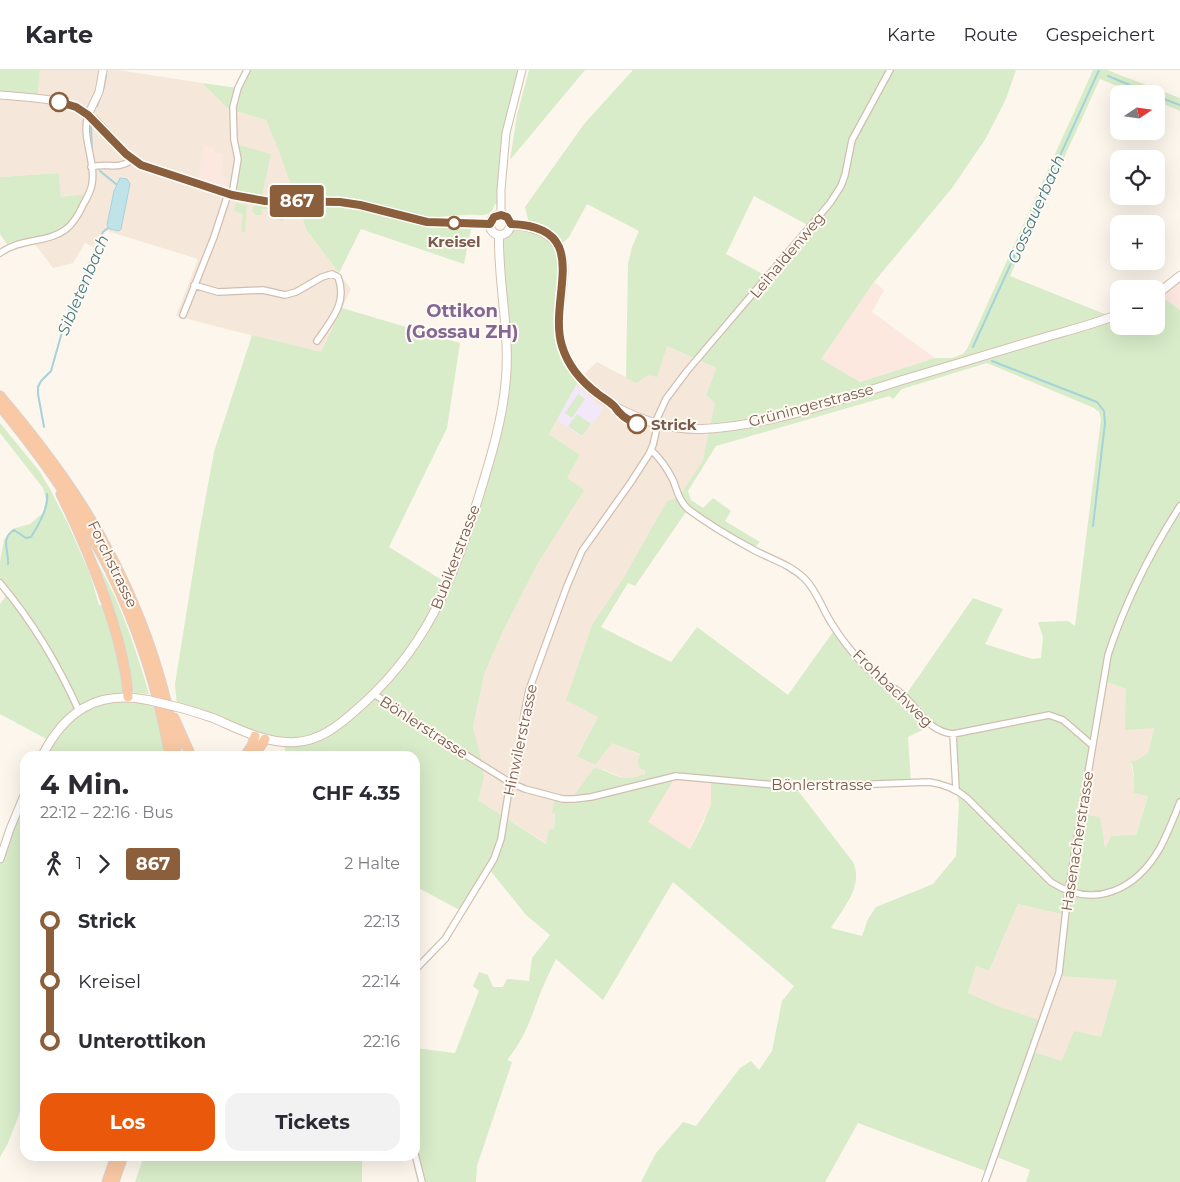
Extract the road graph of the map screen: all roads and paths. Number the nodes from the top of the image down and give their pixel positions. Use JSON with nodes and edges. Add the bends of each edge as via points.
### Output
{"nodes":[{"id":1,"x":103,"y":70,"type":"edge"},
{"id":2,"x":247,"y":70,"type":"edge"},
{"id":3,"x":522,"y":70,"type":"edge"},
{"id":4,"x":890,"y":70,"type":"edge"},
{"id":5,"x":0,"y":95,"type":"edge"},
{"id":6,"x":88,"y":115,"type":"junction"},
{"id":7,"x":132,"y":160,"type":"junction"},
{"id":8,"x":91,"y":167,"type":"junction"},
{"id":9,"x":230,"y":195,"type":"junction"},
{"id":10,"x":501,"y":215,"type":"junction"},
{"id":11,"x":490,"y":224,"type":"junction"},
{"id":12,"x":511,"y":224,"type":"junction"},
{"id":13,"x":499,"y":235,"type":"junction"},
{"id":14,"x":0,"y":253,"type":"edge"},
{"id":15,"x":1180,"y":276,"type":"edge"},
{"id":16,"x":194,"y":285,"type":"junction"},
{"id":17,"x":1165,"y":288,"type":"edge"},
{"id":18,"x":183,"y":315,"type":"dead end"},
{"id":19,"x":1110,"y":317,"type":"edge"},
{"id":20,"x":317,"y":341,"type":"dead end"},
{"id":21,"x":0,"y":396,"type":"edge"},
{"id":22,"x":0,"y":406,"type":"edge"},
{"id":23,"x":656,"y":423,"type":"junction"},
{"id":24,"x":651,"y":450,"type":"junction"},
{"id":25,"x":48,"y":466,"type":"junction"},
{"id":26,"x":1180,"y":506,"type":"edge"},
{"id":27,"x":0,"y":583,"type":"edge"},
{"id":28,"x":163,"y":692,"type":"junction"},
{"id":29,"x":374,"y":694,"type":"junction"},
{"id":30,"x":128,"y":697,"type":"junction"},
{"id":31,"x":79,"y":711,"type":"junction"},
{"id":32,"x":953,"y":734,"type":"junction"},
{"id":33,"x":255,"y":736,"type":"junction"},
{"id":34,"x":265,"y":738,"type":"junction"},
{"id":35,"x":1092,"y":745,"type":"junction"},
{"id":36,"x":45,"y":751,"type":"edge"},
{"id":37,"x":169,"y":751,"type":"edge"},
{"id":38,"x":176,"y":751,"type":"edge"},
{"id":39,"x":189,"y":751,"type":"edge"},
{"id":40,"x":248,"y":751,"type":"edge"},
{"id":41,"x":257,"y":751,"type":"edge"},
{"id":42,"x":511,"y":783,"type":"junction"},
{"id":43,"x":956,"y":789,"type":"junction"},
{"id":44,"x":1180,"y":802,"type":"edge"},
{"id":45,"x":20,"y":805,"type":"edge"},
{"id":46,"x":0,"y":859,"type":"edge"},
{"id":47,"x":1068,"y":892,"type":"junction"},
{"id":48,"x":420,"y":965,"type":"edge"},
{"id":49,"x":114,"y":1161,"type":"edge"},
{"id":50,"x":121,"y":1161,"type":"edge"},
{"id":51,"x":417,"y":1161,"type":"edge"},
{"id":52,"x":107,"y":1182,"type":"edge"},
{"id":53,"x":114,"y":1182,"type":"edge"},
{"id":54,"x":422,"y":1182,"type":"edge"},
{"id":55,"x":984,"y":1182,"type":"edge"}],
"edges":[{"from":1,"to":6,"type":"street","via":[[99,92]]},
{"from":2,"to":9,"type":"street","via":[[233,107],[238,159]]},
{"from":3,"to":10,"type":"street","via":[[506,133]]},
{"from":4,"to":23,"type":"street","name":"Leihaldenweg","via":[[852,140],[845,175],[834,198],[681,379],[663,404]]},
{"from":5,"to":6,"type":"street","via":[[63,103]]},
{"from":6,"to":7,"type":"street"},
{"from":6,"to":8,"type":"street"},
{"from":7,"to":8,"type":"street","via":[[121,166]]},
{"from":7,"to":9,"type":"street"},
{"from":8,"to":14,"type":"street","via":[[89,194],[70,225],[58,234],[20,243]]},
{"from":9,"to":11,"type":"street","via":[[265,201],[340,202],[427,222]]},
{"from":9,"to":16,"type":"street"},
{"from":10,"to":11,"type":"main road","via":[[494,217]]},
{"from":10,"to":12,"type":"main road","via":[[507,217]]},
{"from":11,"to":13,"type":"main road","via":[[493,232]]},
{"from":12,"to":13,"type":"main road","via":[[509,231]]},
{"from":12,"to":23,"type":"main road","name":"Grüningerstrasse","via":[[543,232],[561,250],[564,264],[559,333],[564,352],[574,370],[614,406]]},
{"from":13,"to":29,"type":"main road","name":"Bubikerstrasse","via":[[507,353],[502,410],[494,444],[456,565],[436,611],[403,662]]},
{"from":15,"to":17,"type":"main road"},
{"from":16,"to":18,"type":"street"},
{"from":16,"to":20,"type":"street","via":[[218,292],[263,290],[285,295],[332,274],[338,277],[342,288],[339,307]]},
{"from":19,"to":23,"type":"main road","name":"Grüningerstrasse","via":[[787,415],[703,429]]},
{"from":21,"to":28,"type":"highway","name":"Forchstrasse","via":[[58,470],[103,540],[137,613]]},
{"from":22,"to":25,"type":"highway","name":"Forchstrasse"},
{"from":23,"to":24,"type":"street","name":"Hinwilerstrasse"},
{"from":24,"to":32,"type":"street","name":"Frohbachweg","via":[[666,466],[686,507],[798,573],[814,590],[835,629],[862,662],[904,696],[931,726]]},
{"from":24,"to":42,"type":"street","name":"Hinwilerstrasse","via":[[575,566],[530,686],[520,753]]},
{"from":25,"to":30,"type":"highway","via":[[102,587],[122,656]]},
{"from":25,"to":37,"type":"highway","name":"Forchstrasse","via":[[90,531],[124,599],[153,681]]},
{"from":26,"to":35,"type":"street","name":"Hasenacherstrasse","via":[[1149,558],[1118,622],[1108,655]]},
{"from":27,"to":31,"type":"street","via":[[41,637]]},
{"from":28,"to":38,"type":"highway","name":"Forchstrasse"},
{"from":28,"to":39,"type":"highway"},
{"from":29,"to":34,"type":"main road","name":"Bubikerstrasse","via":[[337,726],[319,736],[298,742]]},
{"from":29,"to":42,"type":"street","name":"Bönlerstrasse"},
{"from":30,"to":31,"type":"main road","name":"Bubikerstrasse","via":[[102,700]]},
{"from":30,"to":33,"type":"main road","name":"Bubikerstrasse","bridge":true,"via":[[208,716]]},
{"from":31,"to":36,"type":"main road","name":"Bubikerstrasse","via":[[65,722]]},
{"from":32,"to":35,"type":"street","via":[[1049,715],[1063,720]]},
{"from":32,"to":43,"type":"street"},
{"from":33,"to":34,"type":"main road","name":"Bubikerstrasse"},
{"from":33,"to":40,"type":"highway"},
{"from":34,"to":41,"type":"highway"},
{"from":35,"to":47,"type":"street","name":"Hasenacherstrasse"},
{"from":42,"to":43,"type":"street","name":"Bönlerstrasse","via":[[552,797],[574,799],[676,776],[797,787],[929,782]]},
{"from":42,"to":48,"type":"street","name":"Hinwilerstrasse","via":[[503,834],[494,859],[445,939]]},
{"from":43,"to":47,"type":"street","name":"Bönlerstrasse","via":[[1044,875]]},
{"from":44,"to":47,"type":"street","via":[[1159,849],[1130,883],[1107,894]]},
{"from":45,"to":46,"type":"street"},
{"from":47,"to":55,"type":"street","name":"Hasenacherstrasse","via":[[1059,973]]},
{"from":49,"to":52,"type":"highway"},
{"from":50,"to":53,"type":"highway"},
{"from":51,"to":54,"type":"street"}]}
